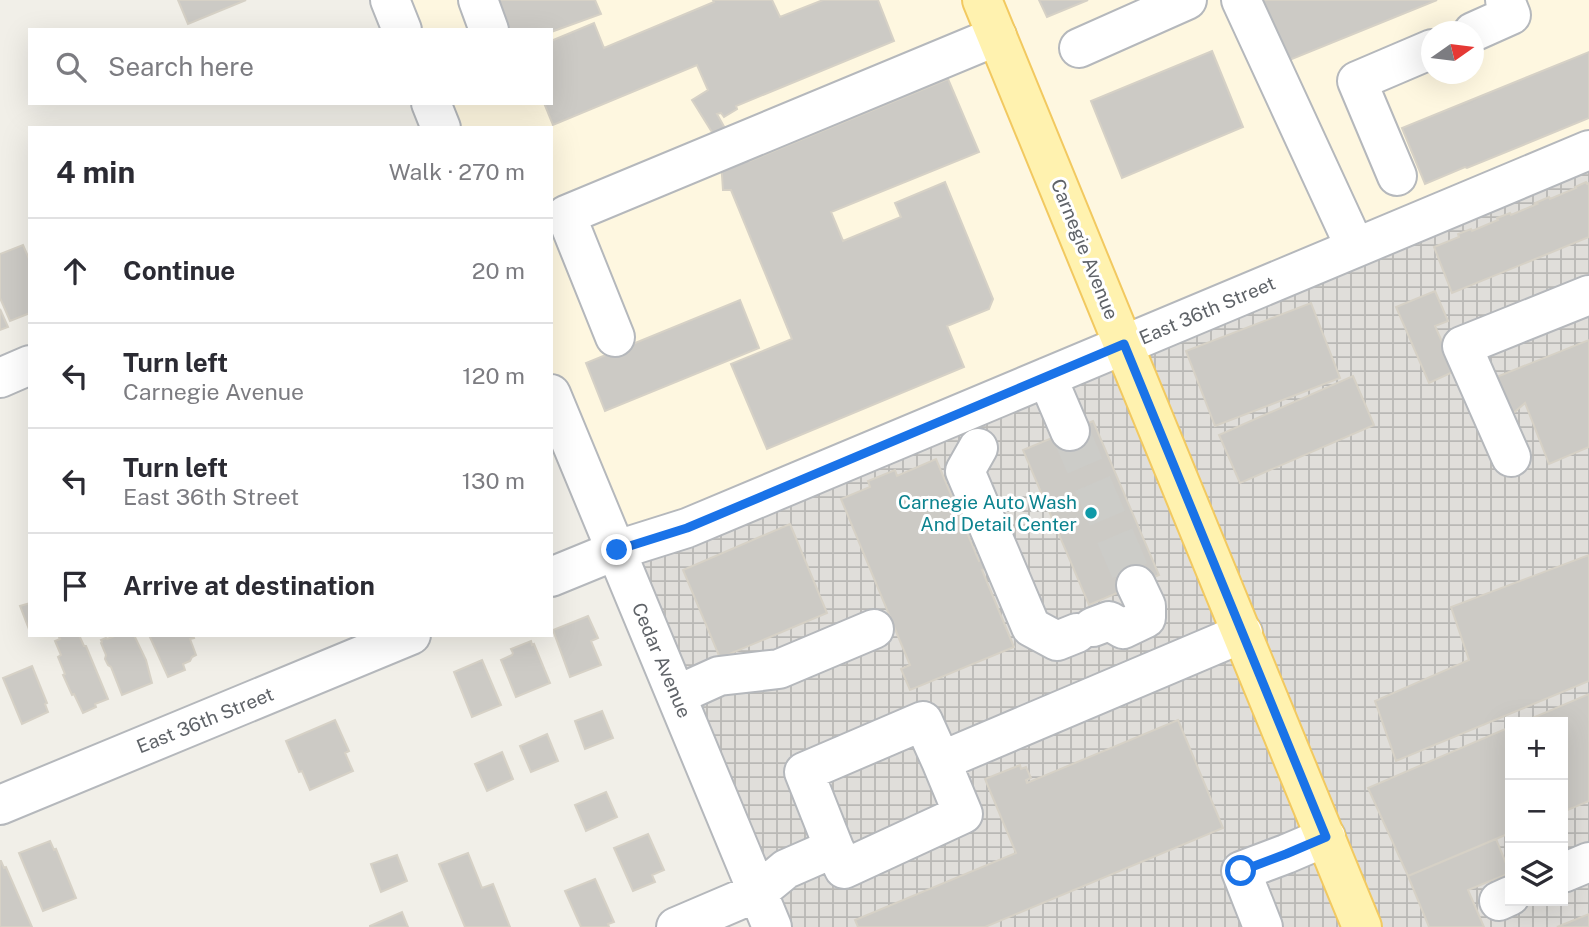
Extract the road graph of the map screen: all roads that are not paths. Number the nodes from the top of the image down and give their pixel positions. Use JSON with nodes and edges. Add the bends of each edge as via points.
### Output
{"nodes":[{"id":1,"x":390,"y":0,"type":"edge"},
{"id":2,"x":478,"y":0,"type":"edge"},
{"id":3,"x":982,"y":0,"type":"edge"},
{"id":4,"x":1187,"y":0,"type":"edge"},
{"id":5,"x":1241,"y":0,"type":"edge"},
{"id":6,"x":1505,"y":0,"type":"edge"},
{"id":7,"x":1484,"y":27,"type":"edge"},
{"id":8,"x":401,"y":28,"type":"edge"},
{"id":9,"x":488,"y":28,"type":"edge"},
{"id":10,"x":997,"y":36,"type":"junction"},
{"id":11,"x":1079,"y":48,"type":"dead end"},
{"id":12,"x":1421,"y":54,"type":"edge"},
{"id":13,"x":432,"y":105,"type":"edge"},
{"id":14,"x":440,"y":126,"type":"edge"},
{"id":15,"x":1589,"y":150,"type":"edge"},
{"id":16,"x":1397,"y":176,"type":"dead end"},
{"id":17,"x":1354,"y":247,"type":"junction"},
{"id":18,"x":1589,"y":295,"type":"edge"},
{"id":19,"x":615,"y":337,"type":"dead end"},
{"id":20,"x":1124,"y":344,"type":"junction"},
{"id":21,"x":28,"y":366,"type":"edge"},
{"id":22,"x":1047,"y":377,"type":"junction"},
{"id":23,"x":0,"y":378,"type":"edge"},
{"id":24,"x":553,"y":399,"type":"edge"},
{"id":25,"x":962,"y":412,"type":"junction"},
{"id":26,"x":1070,"y":430,"type":"tunnel mouth"},
{"id":27,"x":978,"y":448,"type":"junction"},
{"id":28,"x":1511,"y":457,"type":"dead end"},
{"id":29,"x":617,"y":550,"type":"junction"},
{"id":30,"x":553,"y":576,"type":"edge"},
{"id":31,"x":1136,"y":585,"type":"tunnel mouth"},
{"id":32,"x":1046,"y":607,"type":"dead end"},
{"id":33,"x":874,"y":629,"type":"dead end"},
{"id":34,"x":1243,"y":633,"type":"junction"},
{"id":35,"x":406,"y":637,"type":"edge"},
{"id":36,"x":677,"y":695,"type":"junction"},
{"id":37,"x":941,"y":761,"type":"junction"},
{"id":38,"x":0,"y":805,"type":"edge"},
{"id":39,"x":1326,"y":837,"type":"junction"},
{"id":40,"x":834,"y":848,"type":"junction"},
{"id":41,"x":1589,"y":862,"type":"edge"},
{"id":42,"x":1568,"y":871,"type":"edge"},
{"id":43,"x":758,"y":892,"type":"junction"},
{"id":44,"x":677,"y":927,"type":"edge"},
{"id":45,"x":772,"y":927,"type":"edge"},
{"id":46,"x":1263,"y":927,"type":"edge"},
{"id":47,"x":1362,"y":927,"type":"edge"}],
"edges":[{"from":1,"to":8,"type":"street"},
{"from":2,"to":9,"type":"street"},
{"from":3,"to":10,"type":"main road","name":"Carnegie Avenue"},
{"from":4,"to":11,"type":"street"},
{"from":5,"to":17,"type":"street"},
{"from":6,"to":7,"type":"street","via":[[1511,15]]},
{"from":10,"to":19,"type":"street","via":[[566,215]]},
{"from":10,"to":20,"type":"main road","name":"Carnegie Avenue"},
{"from":12,"to":16,"type":"street","via":[[1357,81]]},
{"from":13,"to":14,"type":"street"},
{"from":15,"to":17,"type":"street","name":"East 36th Street"},
{"from":17,"to":20,"type":"street","name":"East 36th Street"},
{"from":18,"to":28,"type":"street","via":[[1462,346]]},
{"from":20,"to":22,"type":"street","name":"East 36th Street"},
{"from":20,"to":34,"type":"main road","name":"Carnegie Avenue"},
{"from":21,"to":23,"type":"street"},
{"from":22,"to":25,"type":"street","name":"East 36th Street"},
{"from":22,"to":26,"type":"street"},
{"from":24,"to":29,"type":"street","name":"Cedar Avenue"},
{"from":25,"to":27,"type":"street"},
{"from":25,"to":29,"type":"street","name":"East 36th Street","via":[[687,528]]},
{"from":27,"to":31,"type":"street","via":[[965,471],[1031,627],[1057,640],[1109,621],[1123,629],[1146,618]]},
{"from":27,"to":32,"type":"street"},
{"from":29,"to":30,"type":"street","name":"East 36th Street"},
{"from":29,"to":36,"type":"street","name":"Cedar Avenue"},
{"from":33,"to":36,"type":"street","via":[[779,669],[719,676]]},
{"from":34,"to":37,"type":"street"},
{"from":34,"to":39,"type":"main road","name":"Carnegie Avenue"},
{"from":35,"to":38,"type":"street","name":"East 36th Street"},
{"from":36,"to":43,"type":"street","name":"Cedar Avenue"},
{"from":37,"to":40,"type":"street","via":[[963,814],[844,869]]},
{"from":37,"to":40,"type":"street","via":[[923,720],[804,772]]},
{"from":39,"to":46,"type":"street","via":[[1241,871]]},
{"from":39,"to":47,"type":"main road","name":"Carnegie Avenue"},
{"from":40,"to":43,"type":"street","via":[[786,869]]},
{"from":41,"to":42,"type":"street"},
{"from":43,"to":44,"type":"street"},
{"from":43,"to":45,"type":"street","name":"Cedar Avenue"}]}
